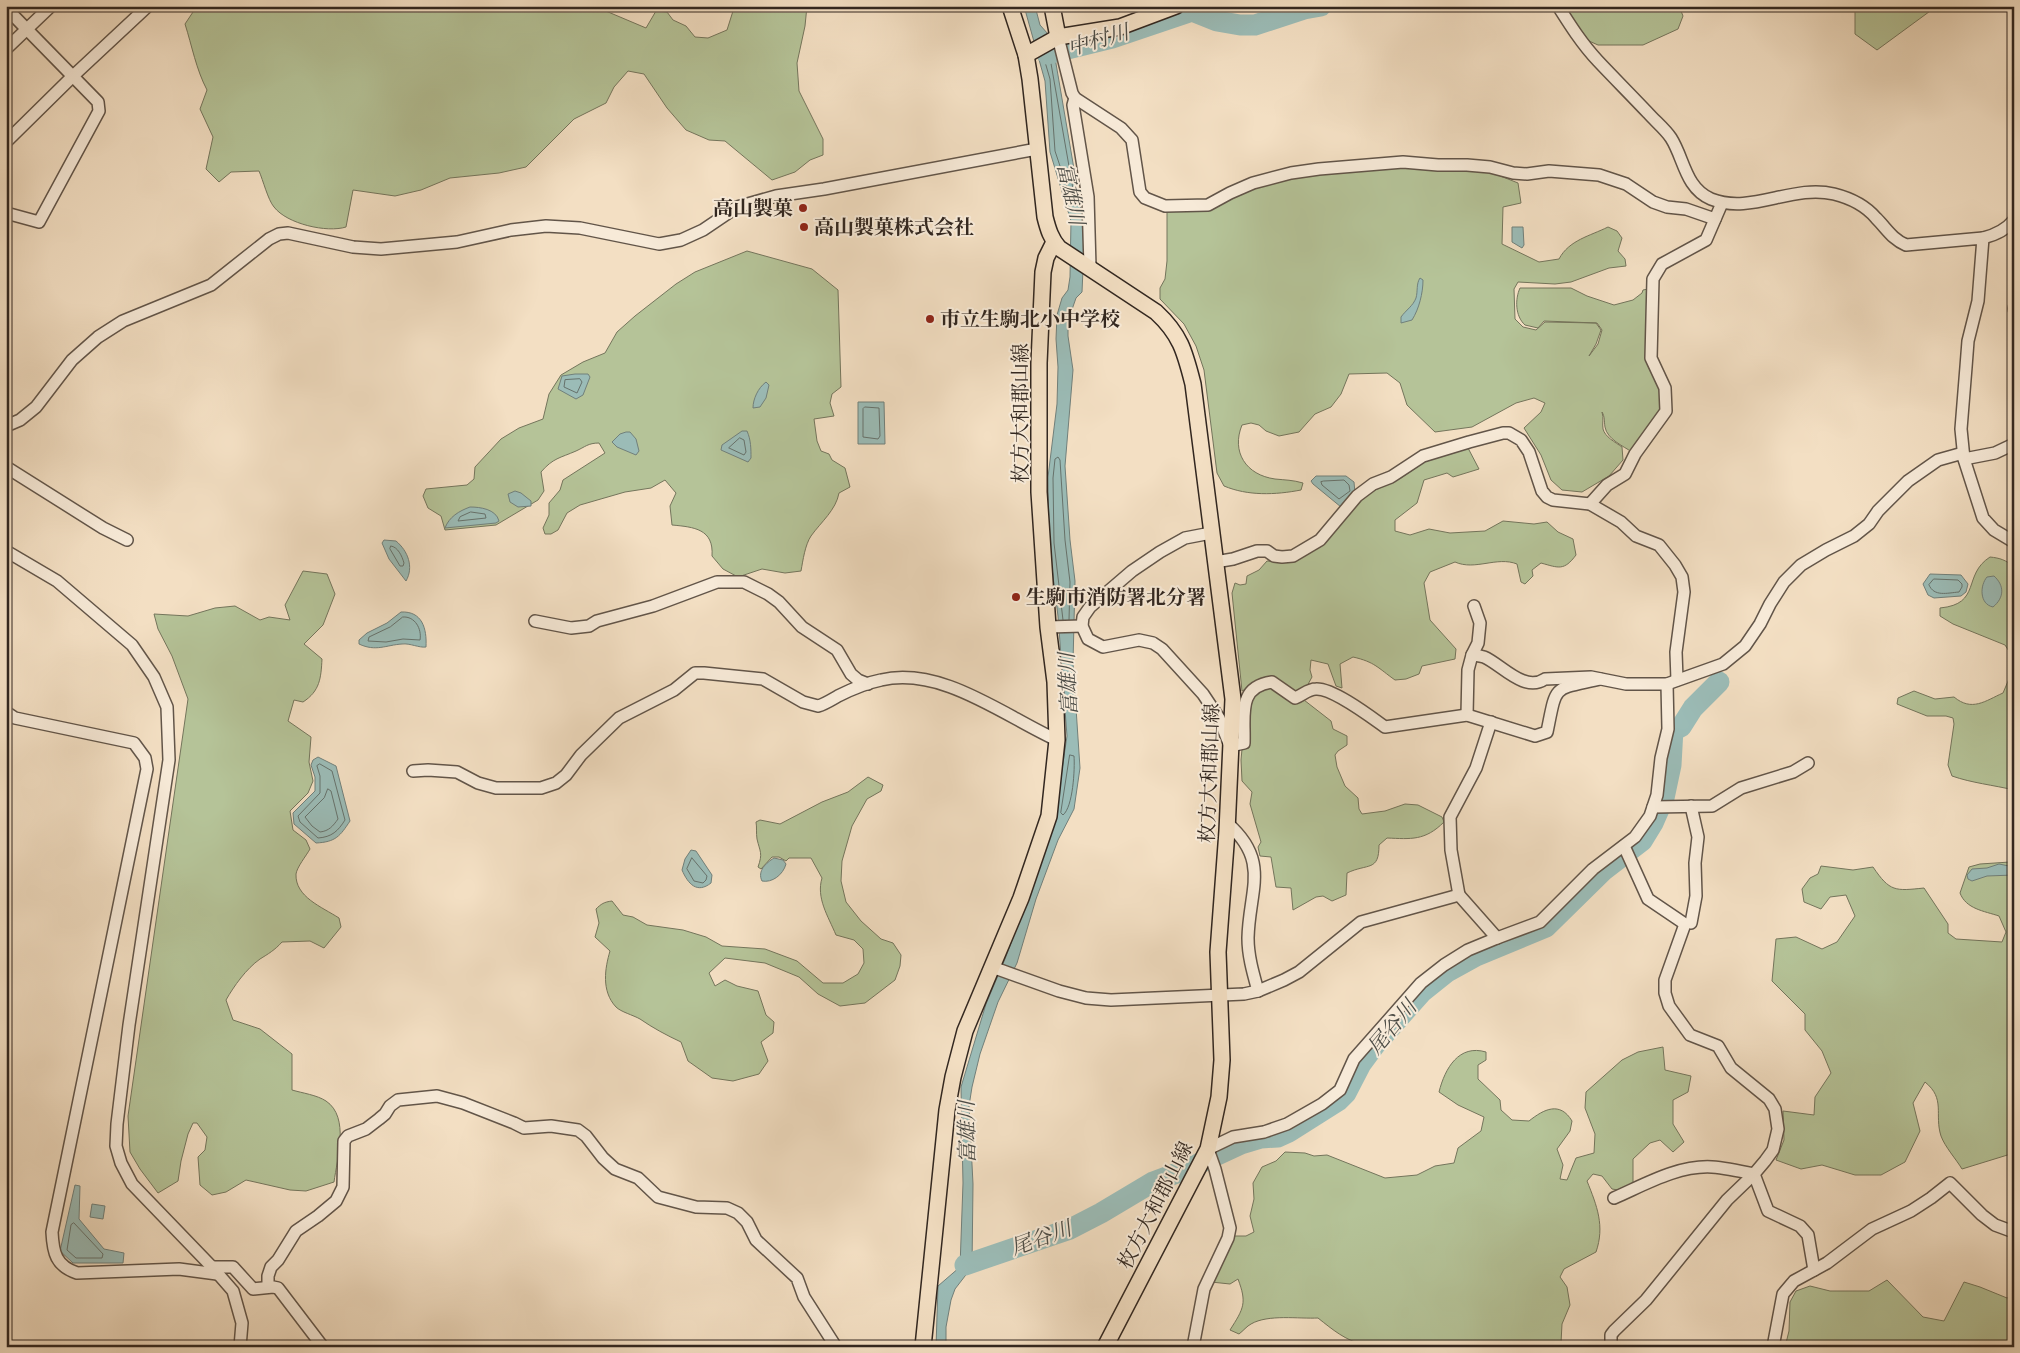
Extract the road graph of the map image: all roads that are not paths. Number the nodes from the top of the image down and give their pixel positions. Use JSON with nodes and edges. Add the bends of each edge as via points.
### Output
{"nodes":[{"id":1,"x":51,"y":6,"type":"edge"},
{"id":2,"x":148,"y":6,"type":"edge"},
{"id":3,"x":1010,"y":6,"type":"edge"},
{"id":4,"x":1052,"y":6,"type":"edge"},
{"id":5,"x":1176,"y":6,"type":"edge"},
{"id":6,"x":1558,"y":6,"type":"edge"},
{"id":7,"x":6,"y":8,"type":"edge"},
{"id":8,"x":27,"y":30,"type":"junction"},
{"id":9,"x":1056,"y":38,"type":"junction"},
{"id":10,"x":6,"y":49,"type":"edge"},
{"id":11,"x":1029,"y":53,"type":"junction"},
{"id":12,"x":73,"y":76,"type":"junction"},
{"id":13,"x":1075,"y":98,"type":"junction"},
{"id":14,"x":6,"y":142,"type":"edge"},
{"id":15,"x":1038,"y":149,"type":"junction"},
{"id":16,"x":1722,"y":202,"type":"junction"},
{"id":17,"x":6,"y":214,"type":"edge"},
{"id":18,"x":1715,"y":220,"type":"junction"},
{"id":19,"x":2014,"y":220,"type":"edge"},
{"id":20,"x":1983,"y":238,"type":"junction"},
{"id":21,"x":1057,"y":245,"type":"junction"},
{"id":22,"x":1090,"y":267,"type":"junction"},
{"id":23,"x":6,"y":426,"type":"edge"},
{"id":24,"x":2014,"y":444,"type":"edge"},
{"id":25,"x":1963,"y":456,"type":"junction"},
{"id":26,"x":6,"y":467,"type":"edge"},
{"id":27,"x":1590,"y":504,"type":"junction"},
{"id":28,"x":1211,"y":533,"type":"junction"},
{"id":29,"x":126,"y":540,"type":"dead end"},
{"id":30,"x":2014,"y":542,"type":"edge"},
{"id":31,"x":6,"y":551,"type":"edge"},
{"id":32,"x":1215,"y":562,"type":"junction"},
{"id":33,"x":1474,"y":606,"type":"dead end"},
{"id":34,"x":535,"y":621,"type":"dead end"},
{"id":35,"x":1079,"y":626,"type":"junction"},
{"id":36,"x":1053,"y":627,"type":"junction"},
{"id":37,"x":1472,"y":655,"type":"junction"},
{"id":38,"x":1600,"y":679,"type":"junction"},
{"id":39,"x":1672,"y":682,"type":"junction"},
{"id":40,"x":868,"y":684,"type":"junction"},
{"id":41,"x":6,"y":712,"type":"edge"},
{"id":42,"x":1467,"y":715,"type":"junction"},
{"id":43,"x":1491,"y":722,"type":"junction"},
{"id":44,"x":1057,"y":740,"type":"junction"},
{"id":45,"x":1230,"y":746,"type":"junction"},
{"id":46,"x":1808,"y":763,"type":"dead end"},
{"id":47,"x":413,"y":771,"type":"dead end"},
{"id":48,"x":1691,"y":806,"type":"junction"},
{"id":49,"x":1653,"y":807,"type":"junction"},
{"id":50,"x":1228,"y":823,"type":"junction"},
{"id":51,"x":1624,"y":846,"type":"junction"},
{"id":52,"x":1459,"y":895,"type":"junction"},
{"id":53,"x":1691,"y":923,"type":"dead end"},
{"id":54,"x":1497,"y":938,"type":"junction"},
{"id":55,"x":992,"y":967,"type":"junction"},
{"id":56,"x":1258,"y":991,"type":"junction"},
{"id":57,"x":1220,"y":996,"type":"junction"},
{"id":58,"x":1208,"y":1150,"type":"junction"},
{"id":59,"x":1754,"y":1174,"type":"junction"},
{"id":60,"x":1614,"y":1198,"type":"dead end"},
{"id":61,"x":2014,"y":1232,"type":"edge"},
{"id":62,"x":215,"y":1270,"type":"junction"},
{"id":63,"x":1814,"y":1270,"type":"junction"},
{"id":64,"x":268,"y":1287,"type":"junction"},
{"id":65,"x":240,"y":1347,"type":"edge"},
{"id":66,"x":323,"y":1347,"type":"edge"},
{"id":67,"x":836,"y":1347,"type":"edge"},
{"id":68,"x":923,"y":1347,"type":"edge"},
{"id":69,"x":1105,"y":1347,"type":"edge"},
{"id":70,"x":1192,"y":1347,"type":"edge"},
{"id":71,"x":1611,"y":1347,"type":"edge"},
{"id":72,"x":1773,"y":1347,"type":"edge"}],
"edges":[{"from":1,"to":8,"type":"street"},
{"from":2,"to":12,"type":"street"},
{"from":3,"to":11,"type":"main road"},
{"from":4,"to":9,"type":"main road"},
{"from":5,"to":9,"type":"main road","via":[[1120,27]]},
{"from":6,"to":16,"type":"street","via":[[1582,43],[1671,138],[1688,178],[1698,190]]},
{"from":7,"to":8,"type":"street"},
{"from":8,"to":10,"type":"street"},
{"from":8,"to":12,"type":"street"},
{"from":9,"to":11,"type":"main road"},
{"from":9,"to":13,"type":"street"},
{"from":11,"to":15,"type":"main road"},
{"from":12,"to":14,"type":"street"},
{"from":12,"to":17,"type":"street","via":[[98,102],[100,112],[39,222]]},
{"from":13,"to":18,"type":"street","via":[[1121,128],[1132,140],[1140,192],[1145,198],[1165,206],[1208,205],[1253,183],[1291,174],[1403,162],[1490,167],[1527,174],[1549,171],[1599,175],[1626,184],[1653,202]]},
{"from":13,"to":22,"type":"street","via":[[1073,105],[1088,196]]},
{"from":15,"to":21,"type":"main road","via":[[1045,217]]},
{"from":15,"to":23,"type":"street","via":[[776,196],[737,206],[703,230],[681,240],[659,244],[580,228],[546,226],[457,242],[381,248],[353,247],[288,233],[279,234],[268,239],[211,285],[123,321],[98,337],[72,360],[36,408]]},
{"from":16,"to":18,"type":"street"},
{"from":16,"to":20,"type":"street","via":[[1746,204],[1802,192],[1832,194],[1852,200],[1864,208],[1876,217],[1888,234],[1906,245]]},
{"from":18,"to":27,"type":"street","via":[[1706,240],[1662,264],[1653,279],[1651,358],[1665,388],[1666,411],[1635,454],[1625,474],[1607,485]]},
{"from":19,"to":20,"type":"street","via":[[1994,235]]},
{"from":20,"to":25,"type":"street","via":[[1978,301],[1968,341],[1961,429]]},
{"from":21,"to":22,"type":"main road","name":"枚方大和郡山線"},
{"from":21,"to":36,"type":"main road","name":"枚方大和郡山線","via":[[1046,258],[1043,272],[1039,363],[1039,492]]},
{"from":22,"to":28,"type":"main road","name":"枚方大和郡山線","via":[[1156,312],[1185,350],[1193,384]]},
{"from":24,"to":25,"type":"street","via":[[1995,453]]},
{"from":25,"to":30,"type":"street","via":[[1983,518],[1994,530]]},
{"from":25,"to":39,"type":"street","via":[[1938,460],[1908,481],[1854,536],[1801,565],[1784,582],[1760,624],[1736,656],[1723,664]]},
{"from":26,"to":29,"type":"street"},
{"from":27,"to":32,"type":"street","via":[[1547,497],[1529,452],[1515,436],[1503,433],[1423,456],[1391,477],[1373,484],[1357,496],[1320,540],[1293,556],[1282,557],[1257,551]]},
{"from":27,"to":39,"type":"street","via":[[1621,522],[1636,536],[1659,545],[1682,577],[1684,592]]},
{"from":28,"to":32,"type":"main road","name":"枚方大和郡山線"},
{"from":28,"to":35,"type":"street","via":[[1185,538],[1132,571],[1090,607]]},
{"from":31,"to":62,"type":"street","via":[[57,581],[132,645],[154,677],[167,707],[169,760],[129,1025],[116,1146],[132,1184]]},
{"from":32,"to":45,"type":"main road","name":"枚方大和郡山線","via":[[1232,699]]},
{"from":33,"to":37,"type":"street","via":[[1480,623],[1478,644]]},
{"from":34,"to":40,"type":"street","via":[[571,628],[589,626],[717,582],[744,582],[779,602],[802,627],[837,650],[851,674]]},
{"from":35,"to":36,"type":"street"},
{"from":35,"to":45,"type":"street","via":[[1088,639],[1099,646],[1140,640],[1162,649],[1204,694],[1219,718]]},
{"from":36,"to":44,"type":"main road","name":"枚方大和郡山線"},
{"from":37,"to":38,"type":"street","via":[[1484,657],[1522,681],[1570,677]]},
{"from":37,"to":42,"type":"street","via":[[1466,688]]},
{"from":38,"to":39,"type":"street","via":[[1626,684]]},
{"from":38,"to":43,"type":"street","via":[[1565,686],[1558,691],[1546,732],[1541,736]]},
{"from":39,"to":49,"type":"street","via":[[1668,729]]},
{"from":40,"to":44,"type":"street","via":[[900,677],[931,681],[982,701]]},
{"from":40,"to":47,"type":"street","via":[[818,706],[803,702],[763,679],[704,672],[695,674],[674,690],[619,718],[556,783],[541,788],[496,788],[457,772]]},
{"from":41,"to":62,"type":"street","via":[[15,718],[134,743],[145,758],[147,769],[52,1232],[56,1258],[66,1269],[77,1273]]},
{"from":42,"to":43,"type":"street"},
{"from":42,"to":45,"type":"street","via":[[1385,727],[1336,695],[1317,688],[1295,698],[1272,682],[1263,683],[1252,689],[1246,700],[1244,743]]},
{"from":43,"to":52,"type":"street","via":[[1476,768],[1450,817],[1451,850]]},
{"from":44,"to":55,"type":"main road","name":"枚方大和郡山線","via":[[1049,816],[1021,898]]},
{"from":45,"to":50,"type":"main road","name":"枚方大和郡山線"},
{"from":46,"to":48,"type":"street","via":[[1793,772],[1740,788],[1712,806]]},
{"from":48,"to":49,"type":"street"},
{"from":48,"to":53,"type":"street","via":[[1698,838],[1696,896]]},
{"from":49,"to":51,"type":"street","via":[[1635,837]]},
{"from":50,"to":56,"type":"street","via":[[1249,849],[1254,862],[1248,937]]},
{"from":50,"to":57,"type":"main road","name":"枚方大和郡山線","via":[[1218,952]]},
{"from":51,"to":54,"type":"street","via":[[1593,869],[1540,922]]},
{"from":51,"to":59,"type":"street","via":[[1648,899],[1685,924],[1665,980],[1669,1006],[1690,1035],[1718,1046],[1732,1068],[1768,1099],[1774,1109],[1778,1129],[1773,1150]]},
{"from":52,"to":54,"type":"street"},
{"from":52,"to":56,"type":"street","via":[[1361,922],[1298,972]]},
{"from":54,"to":58,"type":"street","via":[[1444,964],[1421,983],[1354,1059],[1340,1090],[1322,1104],[1287,1124],[1233,1137]]},
{"from":55,"to":57,"type":"street","via":[[1059,992],[1086,998]]},
{"from":55,"to":68,"type":"main road","name":"枚方大和郡山線","via":[[965,1030],[953,1076]]},
{"from":56,"to":57,"type":"street"},
{"from":57,"to":58,"type":"main road","name":"枚方大和郡山線","via":[[1220,1088]]},
{"from":58,"to":69,"type":"main road","name":"枚方大和郡山線"},
{"from":58,"to":70,"type":"street","via":[[1230,1228],[1204,1289]]},
{"from":59,"to":60,"type":"street","via":[[1712,1167],[1694,1168],[1662,1177]]},
{"from":59,"to":63,"type":"street","via":[[1768,1211],[1800,1226],[1808,1235]]},
{"from":59,"to":71,"type":"street","via":[[1727,1200],[1646,1300],[1614,1331]]},
{"from":61,"to":63,"type":"street","via":[[1995,1225],[1950,1183],[1910,1211],[1872,1229]]},
{"from":62,"to":64,"type":"street","via":[[233,1267],[254,1289]]},
{"from":62,"to":65,"type":"street","via":[[233,1291],[240,1310]]},
{"from":63,"to":72,"type":"street","via":[[1794,1281],[1783,1294]]},
{"from":64,"to":66,"type":"street","via":[[278,1288]]},
{"from":64,"to":67,"type":"street","via":[[271,1267],[296,1231],[336,1200],[343,1187],[344,1141],[348,1136],[386,1114],[398,1100],[436,1096],[463,1103],[524,1128],[551,1126],[578,1130],[609,1164],[638,1178],[658,1197],[696,1207],[727,1208],[738,1213],[756,1240],[797,1278],[804,1296]]}]}
